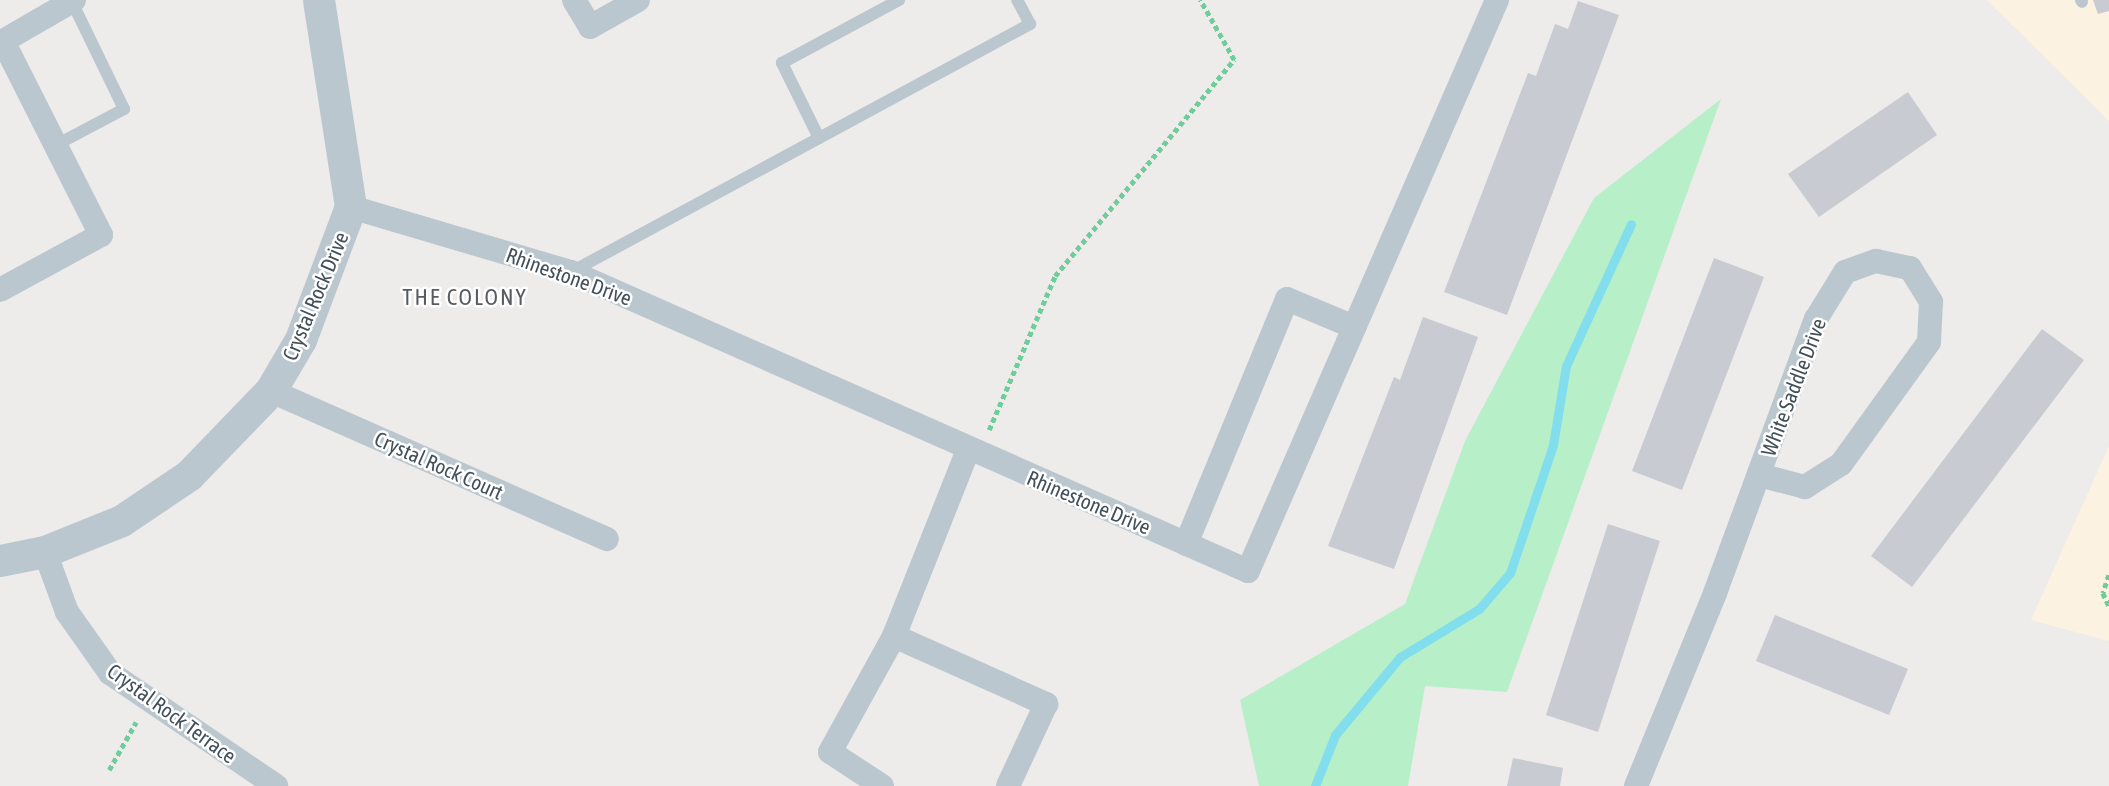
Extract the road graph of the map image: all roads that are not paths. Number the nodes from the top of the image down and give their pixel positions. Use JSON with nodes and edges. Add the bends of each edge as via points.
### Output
{"nodes":[{"id":1,"x":319,"y":0,"type":"edge"},
{"id":2,"x":574,"y":0,"type":"edge"},
{"id":3,"x":638,"y":0,"type":"edge"},
{"id":4,"x":900,"y":0,"type":"edge"},
{"id":5,"x":1017,"y":0,"type":"edge"},
{"id":6,"x":1497,"y":0,"type":"edge"},
{"id":7,"x":73,"y":2,"type":"edge"},
{"id":8,"x":819,"y":138,"type":"junction"},
{"id":9,"x":56,"y":145,"type":"junction"},
{"id":10,"x":351,"y":207,"type":"junction"},
{"id":11,"x":571,"y":272,"type":"junction"},
{"id":12,"x":0,"y":290,"type":"edge"},
{"id":13,"x":1354,"y":327,"type":"junction"},
{"id":14,"x":271,"y":391,"type":"junction"},
{"id":15,"x":974,"y":452,"type":"junction"},
{"id":16,"x":1759,"y":475,"type":"junction"},
{"id":17,"x":607,"y":539,"type":"dead end"},
{"id":18,"x":1186,"y":544,"type":"junction"},
{"id":19,"x":45,"y":552,"type":"junction"},
{"id":20,"x":0,"y":561,"type":"edge"},
{"id":21,"x":894,"y":636,"type":"junction"},
{"id":22,"x":276,"y":786,"type":"edge"},
{"id":23,"x":882,"y":786,"type":"edge"},
{"id":24,"x":1008,"y":786,"type":"edge"},
{"id":25,"x":1636,"y":786,"type":"edge"}],
"edges":[{"from":1,"to":10,"type":"street","name":"Crystal Rock Drive"},
{"from":2,"to":3,"type":"street","via":[[590,27]]},
{"from":4,"to":8,"type":"lane","via":[[782,63]]},
{"from":5,"to":8,"type":"lane","via":[[1030,24]]},
{"from":6,"to":13,"type":"street","name":"Rhinestone Drive"},
{"from":7,"to":9,"type":"lane","via":[[124,108]]},
{"from":7,"to":9,"type":"street","via":[[3,41]]},
{"from":8,"to":11,"type":"lane"},
{"from":9,"to":12,"type":"street","via":[[101,236]]},
{"from":10,"to":11,"type":"street","name":"Rhinestone Drive"},
{"from":10,"to":14,"type":"street","name":"Crystal Rock Drive","via":[[301,340]]},
{"from":11,"to":15,"type":"street","name":"Rhinestone Drive","via":[[766,355]]},
{"from":13,"to":18,"type":"street","name":"Rhinestone Drive","via":[[1248,571]]},
{"from":13,"to":18,"type":"street","via":[[1287,299]]},
{"from":14,"to":17,"type":"street","name":"Crystal Rock Court"},
{"from":14,"to":19,"type":"street","name":"Crystal Rock Drive","via":[[189,476],[122,521]]},
{"from":15,"to":18,"type":"street","name":"Rhinestone Drive"},
{"from":15,"to":21,"type":"street"},
{"from":16,"to":16,"type":"street","name":"White Saddle Drive","via":[[1805,487],[1841,464],[1929,342],[1931,302],[1910,268],[1876,261],[1845,272],[1816,319]]},
{"from":16,"to":25,"type":"street","name":"White Saddle Drive"},
{"from":19,"to":20,"type":"street","name":"Crystal Rock Drive"},
{"from":19,"to":22,"type":"street","name":"Crystal Rock Terrace","via":[[67,612],[103,663],[149,700]]},
{"from":21,"to":23,"type":"street","via":[[830,752]]},
{"from":21,"to":24,"type":"street","via":[[1046,704]]}]}
